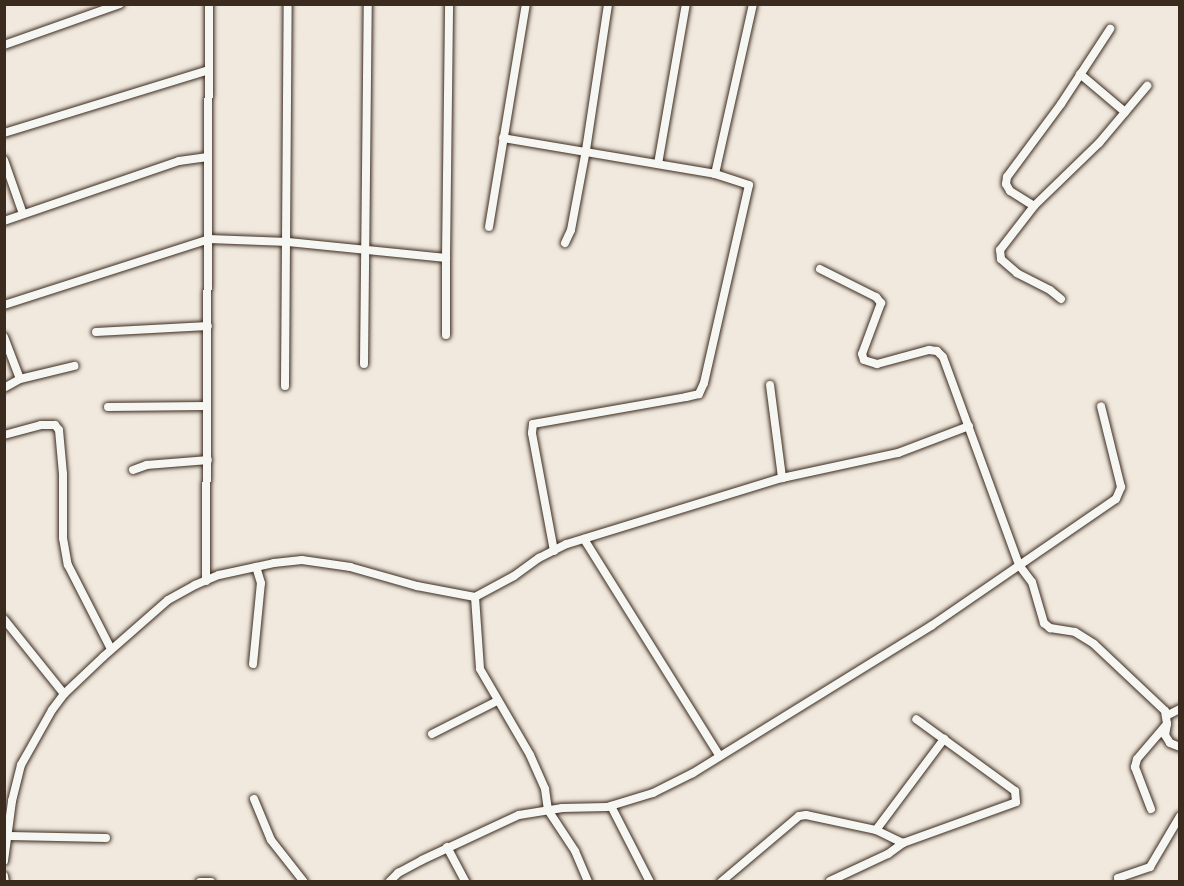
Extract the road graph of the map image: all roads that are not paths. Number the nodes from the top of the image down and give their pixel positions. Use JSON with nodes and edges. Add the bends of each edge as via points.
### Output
{"nodes":[{"id":1,"x":120,"y":4,"type":"edge"},
{"id":2,"x":209,"y":4,"type":"edge"},
{"id":3,"x":288,"y":4,"type":"edge"},
{"id":4,"x":368,"y":4,"type":"edge"},
{"id":5,"x":449,"y":4,"type":"edge"},
{"id":6,"x":526,"y":4,"type":"edge"},
{"id":7,"x":608,"y":4,"type":"edge"},
{"id":8,"x":686,"y":4,"type":"edge"},
{"id":9,"x":753,"y":4,"type":"edge"},
{"id":10,"x":1110,"y":29,"type":"dead end"},
{"id":11,"x":4,"y":45,"type":"edge"},
{"id":12,"x":209,"y":70,"type":"junction"},
{"id":13,"x":1080,"y":74,"type":"junction"},
{"id":14,"x":1147,"y":86,"type":"dead end"},
{"id":15,"x":1125,"y":112,"type":"junction"},
{"id":16,"x":4,"y":133,"type":"edge"},
{"id":17,"x":503,"y":138,"type":"junction"},
{"id":18,"x":586,"y":150,"type":"junction"},
{"id":19,"x":208,"y":157,"type":"junction"},
{"id":20,"x":4,"y":160,"type":"edge"},
{"id":21,"x":658,"y":164,"type":"junction"},
{"id":22,"x":715,"y":174,"type":"junction"},
{"id":23,"x":1034,"y":206,"type":"junction"},
{"id":24,"x":23,"y":214,"type":"junction"},
{"id":25,"x":4,"y":221,"type":"edge"},
{"id":26,"x":489,"y":227,"type":"dead end"},
{"id":27,"x":209,"y":239,"type":"junction"},
{"id":28,"x":288,"y":242,"type":"junction"},
{"id":29,"x":565,"y":243,"type":"dead end"},
{"id":30,"x":367,"y":249,"type":"junction"},
{"id":31,"x":446,"y":258,"type":"junction"},
{"id":32,"x":820,"y":269,"type":"dead end"},
{"id":33,"x":1061,"y":299,"type":"dead end"},
{"id":34,"x":4,"y":305,"type":"edge"},
{"id":35,"x":208,"y":326,"type":"junction"},
{"id":36,"x":96,"y":332,"type":"dead end"},
{"id":37,"x":446,"y":335,"type":"dead end"},
{"id":38,"x":4,"y":337,"type":"edge"},
{"id":39,"x":364,"y":364,"type":"dead end"},
{"id":40,"x":74,"y":366,"type":"dead end"},
{"id":41,"x":20,"y":379,"type":"junction"},
{"id":42,"x":770,"y":385,"type":"dead end"},
{"id":43,"x":285,"y":386,"type":"dead end"},
{"id":44,"x":4,"y":388,"type":"edge"},
{"id":45,"x":207,"y":406,"type":"junction"},
{"id":46,"x":1101,"y":406,"type":"dead end"},
{"id":47,"x":108,"y":407,"type":"dead end"},
{"id":48,"x":969,"y":426,"type":"junction"},
{"id":49,"x":4,"y":435,"type":"edge"},
{"id":50,"x":208,"y":460,"type":"junction"},
{"id":51,"x":133,"y":470,"type":"dead end"},
{"id":52,"x":782,"y":478,"type":"junction"},
{"id":53,"x":584,"y":539,"type":"junction"},
{"id":54,"x":554,"y":551,"type":"junction"},
{"id":55,"x":1019,"y":565,"type":"junction"},
{"id":56,"x":256,"y":567,"type":"junction"},
{"id":57,"x":206,"y":580,"type":"junction"},
{"id":58,"x":475,"y":597,"type":"junction"},
{"id":59,"x":4,"y":619,"type":"edge"},
{"id":60,"x":111,"y":650,"type":"junction"},
{"id":61,"x":253,"y":664,"type":"dead end"},
{"id":62,"x":64,"y":694,"type":"junction"},
{"id":63,"x":497,"y":701,"type":"junction"},
{"id":64,"x":1179,"y":709,"type":"edge"},
{"id":65,"x":916,"y":719,"type":"dead end"},
{"id":66,"x":1166,"y":720,"type":"junction"},
{"id":67,"x":432,"y":734,"type":"dead end"},
{"id":68,"x":944,"y":740,"type":"junction"},
{"id":69,"x":1179,"y":748,"type":"edge"},
{"id":70,"x":719,"y":755,"type":"junction"},
{"id":71,"x":254,"y":799,"type":"dead end"},
{"id":72,"x":8,"y":801,"type":"edge"},
{"id":73,"x":611,"y":806,"type":"junction"},
{"id":74,"x":1151,"y":809,"type":"dead end"},
{"id":75,"x":548,"y":810,"type":"junction"},
{"id":76,"x":1179,"y":816,"type":"edge"},
{"id":77,"x":876,"y":830,"type":"junction"},
{"id":78,"x":9,"y":836,"type":"junction"},
{"id":79,"x":106,"y":838,"type":"dead end"},
{"id":80,"x":903,"y":843,"type":"junction"},
{"id":81,"x":447,"y":848,"type":"junction"},
{"id":82,"x":4,"y":861,"type":"edge"},
{"id":83,"x":4,"y":876,"type":"edge"},
{"id":84,"x":830,"y":881,"type":"edge"},
{"id":85,"x":5,"y":882,"type":"edge"},
{"id":86,"x":200,"y":882,"type":"edge"},
{"id":87,"x":212,"y":882,"type":"edge"},
{"id":88,"x":304,"y":882,"type":"edge"},
{"id":89,"x":389,"y":882,"type":"edge"},
{"id":90,"x":466,"y":882,"type":"edge"},
{"id":91,"x":588,"y":882,"type":"edge"},
{"id":92,"x":650,"y":882,"type":"edge"},
{"id":93,"x":721,"y":882,"type":"edge"},
{"id":94,"x":1119,"y":882,"type":"edge"}],
"edges":[{"from":1,"to":11,"type":"street"},
{"from":2,"to":12,"type":"street"},
{"from":3,"to":28,"type":"street"},
{"from":4,"to":30,"type":"street"},
{"from":5,"to":31,"type":"street"},
{"from":6,"to":17,"type":"street"},
{"from":7,"to":18,"type":"street"},
{"from":8,"to":21,"type":"street"},
{"from":9,"to":22,"type":"street"},
{"from":10,"to":13,"type":"street"},
{"from":12,"to":16,"type":"street"},
{"from":12,"to":19,"type":"street"},
{"from":13,"to":15,"type":"street"},
{"from":13,"to":23,"type":"street","via":[[1007,177],[1010,191]]},
{"from":14,"to":15,"type":"street"},
{"from":15,"to":23,"type":"street"},
{"from":17,"to":18,"type":"street"},
{"from":17,"to":26,"type":"street"},
{"from":18,"to":21,"type":"street"},
{"from":18,"to":29,"type":"street"},
{"from":19,"to":24,"type":"street","via":[[179,161]]},
{"from":19,"to":27,"type":"street"},
{"from":20,"to":24,"type":"street"},
{"from":21,"to":22,"type":"street"},
{"from":22,"to":54,"type":"street","via":[[750,185],[704,383],[699,394],[533,424]]},
{"from":23,"to":33,"type":"street","via":[[999,250],[1001,259]]},
{"from":24,"to":25,"type":"street"},
{"from":27,"to":28,"type":"street"},
{"from":27,"to":34,"type":"street"},
{"from":27,"to":35,"type":"street"},
{"from":28,"to":30,"type":"street"},
{"from":28,"to":43,"type":"street"},
{"from":30,"to":31,"type":"street"},
{"from":30,"to":39,"type":"street"},
{"from":31,"to":37,"type":"street"},
{"from":32,"to":48,"type":"street","via":[[881,303],[862,354],[864,360],[877,364],[937,351],[943,357]]},
{"from":35,"to":36,"type":"street"},
{"from":35,"to":45,"type":"street"},
{"from":38,"to":41,"type":"street"},
{"from":40,"to":41,"type":"street"},
{"from":41,"to":44,"type":"street"},
{"from":42,"to":52,"type":"street"},
{"from":45,"to":47,"type":"street"},
{"from":45,"to":50,"type":"street"},
{"from":46,"to":55,"type":"street","via":[[1120,494]]},
{"from":48,"to":52,"type":"street","via":[[898,453]]},
{"from":48,"to":55,"type":"street"},
{"from":49,"to":60,"type":"street","via":[[41,425],[55,425],[59,430],[65,552],[75,583]]},
{"from":50,"to":51,"type":"street","via":[[147,465]]},
{"from":50,"to":57,"type":"street"},
{"from":52,"to":53,"type":"street"},
{"from":53,"to":54,"type":"street"},
{"from":53,"to":70,"type":"street"},
{"from":54,"to":58,"type":"street"},
{"from":55,"to":66,"type":"street","via":[[1032,582],[1044,623],[1050,628],[1075,632],[1094,644],[1164,711]]},
{"from":55,"to":70,"type":"street","via":[[931,626]]},
{"from":56,"to":57,"type":"street"},
{"from":56,"to":58,"type":"street","via":[[302,560],[323,562]]},
{"from":56,"to":61,"type":"street","via":[[261,583]]},
{"from":57,"to":60,"type":"street","via":[[168,600]]},
{"from":58,"to":63,"type":"street","via":[[480,669]]},
{"from":59,"to":62,"type":"street"},
{"from":60,"to":62,"type":"street"},
{"from":62,"to":72,"type":"street","via":[[33,740]]},
{"from":63,"to":67,"type":"street"},
{"from":63,"to":75,"type":"street","via":[[530,755],[545,789]]},
{"from":64,"to":66,"type":"street"},
{"from":65,"to":68,"type":"street"},
{"from":66,"to":69,"type":"street","via":[[1165,735]]},
{"from":66,"to":74,"type":"street","via":[[1135,767]]},
{"from":68,"to":77,"type":"street"},
{"from":68,"to":80,"type":"street","via":[[1016,791],[1018,797],[1016,802]]},
{"from":70,"to":73,"type":"street","via":[[653,793]]},
{"from":71,"to":88,"type":"street","via":[[271,840]]},
{"from":72,"to":78,"type":"street"},
{"from":73,"to":75,"type":"street"},
{"from":73,"to":92,"type":"street"},
{"from":75,"to":81,"type":"street","via":[[519,815]]},
{"from":75,"to":91,"type":"street","via":[[575,851]]},
{"from":76,"to":94,"type":"street","via":[[1150,867],[1118,878]]},
{"from":77,"to":80,"type":"street"},
{"from":77,"to":93,"type":"street","via":[[799,816]]},
{"from":78,"to":79,"type":"street"},
{"from":78,"to":82,"type":"street"},
{"from":80,"to":84,"type":"street"},
{"from":81,"to":89,"type":"street","via":[[398,873]]},
{"from":81,"to":90,"type":"street"},
{"from":83,"to":85,"type":"street"},
{"from":86,"to":87,"type":"street"}]}
